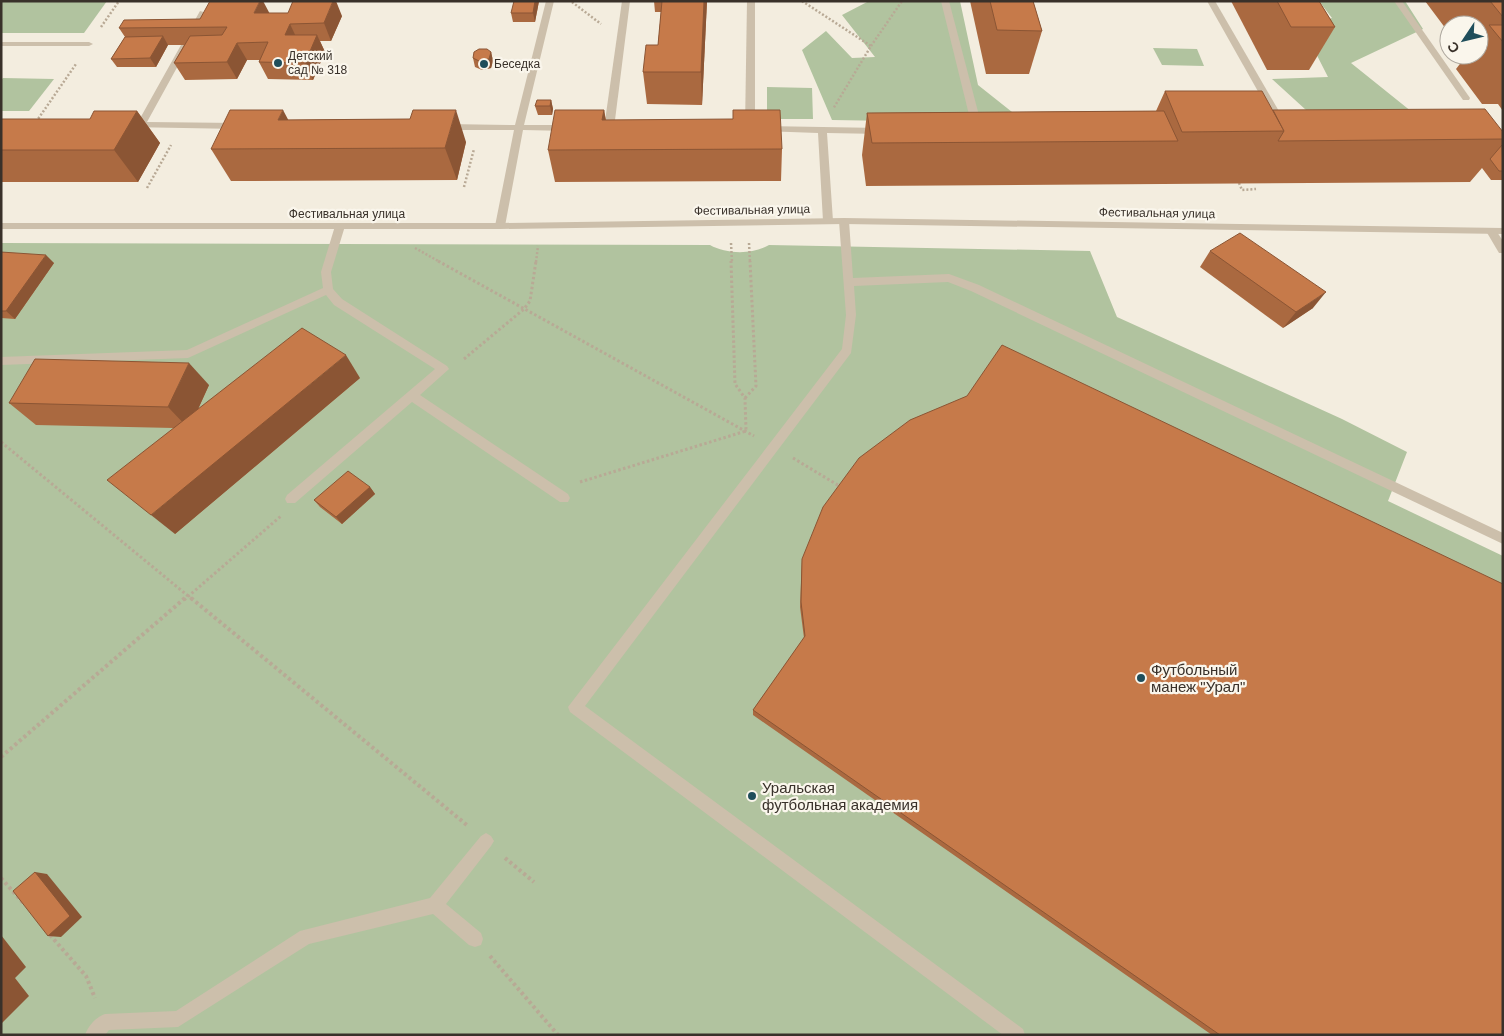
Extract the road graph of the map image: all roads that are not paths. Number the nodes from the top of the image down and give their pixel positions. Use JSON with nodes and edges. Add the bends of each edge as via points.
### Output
{"nodes":[{"id":1,"x":550,"y":1,"type":"edge"},
{"id":2,"x":626,"y":1,"type":"edge"},
{"id":3,"x":751,"y":1,"type":"edge"},
{"id":4,"x":945,"y":1,"type":"edge"},
{"id":5,"x":1211,"y":1,"type":"edge"},
{"id":6,"x":1398,"y":1,"type":"edge"},
{"id":7,"x":203,"y":13,"type":"edge"},
{"id":8,"x":1,"y":44,"type":"edge"},
{"id":9,"x":89,"y":44,"type":"dead end"},
{"id":10,"x":1466,"y":98,"type":"dead end"},
{"id":11,"x":122,"y":125,"type":"edge"},
{"id":12,"x":141,"y":125,"type":"junction"},
{"id":13,"x":245,"y":126,"type":"edge"},
{"id":14,"x":440,"y":127,"type":"edge"},
{"id":15,"x":519,"y":128,"type":"junction"},
{"id":16,"x":580,"y":128,"type":"edge"},
{"id":17,"x":609,"y":128,"type":"edge"},
{"id":18,"x":822,"y":129,"type":"junction"},
{"id":19,"x":891,"y":132,"type":"edge"},
{"id":20,"x":970,"y":135,"type":"edge"},
{"id":21,"x":1278,"y":135,"type":"edge"},
{"id":22,"x":828,"y":221,"type":"junction"},
{"id":23,"x":844,"y":221,"type":"junction"},
{"id":24,"x":1,"y":226,"type":"edge"},
{"id":25,"x":340,"y":226,"type":"junction"},
{"id":26,"x":500,"y":226,"type":"junction"},
{"id":27,"x":1491,"y":231,"type":"junction"},
{"id":28,"x":1503,"y":231,"type":"edge"},
{"id":29,"x":1503,"y":250,"type":"edge"},
{"id":30,"x":848,"y":282,"type":"junction"},
{"id":31,"x":328,"y":290,"type":"junction"},
{"id":32,"x":1,"y":361,"type":"edge"},
{"id":33,"x":412,"y":396,"type":"junction"},
{"id":34,"x":564,"y":498,"type":"dead end"},
{"id":35,"x":291,"y":499,"type":"dead end"},
{"id":36,"x":1503,"y":540,"type":"edge"},
{"id":37,"x":486,"y":842,"type":"dead end"},
{"id":38,"x":435,"y":905,"type":"junction"},
{"id":39,"x":474,"y":939,"type":"road end"},
{"id":40,"x":93,"y":1035,"type":"edge"},
{"id":41,"x":1017,"y":1035,"type":"edge"}],
"edges":[{"from":1,"to":15,"type":"street"},
{"from":2,"to":17,"type":"street"},
{"from":3,"to":18,"type":"street","via":[[746,129]]},
{"from":4,"to":20,"type":"street","via":[[980,136]]},
{"from":5,"to":21,"type":"street","via":[[1287,135]]},
{"from":6,"to":10,"type":"street"},
{"from":7,"to":12,"type":"street"},
{"from":8,"to":9,"type":"street"},
{"from":11,"to":12,"type":"street"},
{"from":12,"to":13,"type":"street"},
{"from":14,"to":15,"type":"street"},
{"from":15,"to":16,"type":"street"},
{"from":15,"to":26,"type":"street"},
{"from":18,"to":19,"type":"street"},
{"from":18,"to":22,"type":"street"},
{"from":22,"to":23,"type":"street","name":"Фестивальная улица"},
{"from":22,"to":26,"type":"street","name":"Фестивальная улица"},
{"from":23,"to":27,"type":"street","name":"Фестивальная улица"},
{"from":23,"to":30,"type":"street"},
{"from":24,"to":25,"type":"street","name":"Фестивальная улица"},
{"from":25,"to":26,"type":"street","name":"Фестивальная улица"},
{"from":25,"to":31,"type":"street","via":[[326,272]]},
{"from":27,"to":28,"type":"street","name":"Фестивальная улица"},
{"from":27,"to":29,"type":"street"},
{"from":30,"to":36,"type":"street","via":[[949,278],[975,288]]},
{"from":30,"to":41,"type":"street","via":[[851,315],[847,350],[575,707]]},
{"from":31,"to":32,"type":"street","via":[[188,354]]},
{"from":31,"to":33,"type":"street","via":[[338,302],[443,369]]},
{"from":33,"to":34,"type":"street"},
{"from":33,"to":35,"type":"street"},
{"from":37,"to":38,"type":"street"},
{"from":38,"to":39,"type":"street"},
{"from":38,"to":40,"type":"street","via":[[306,937],[178,1019],[105,1022]]}]}
